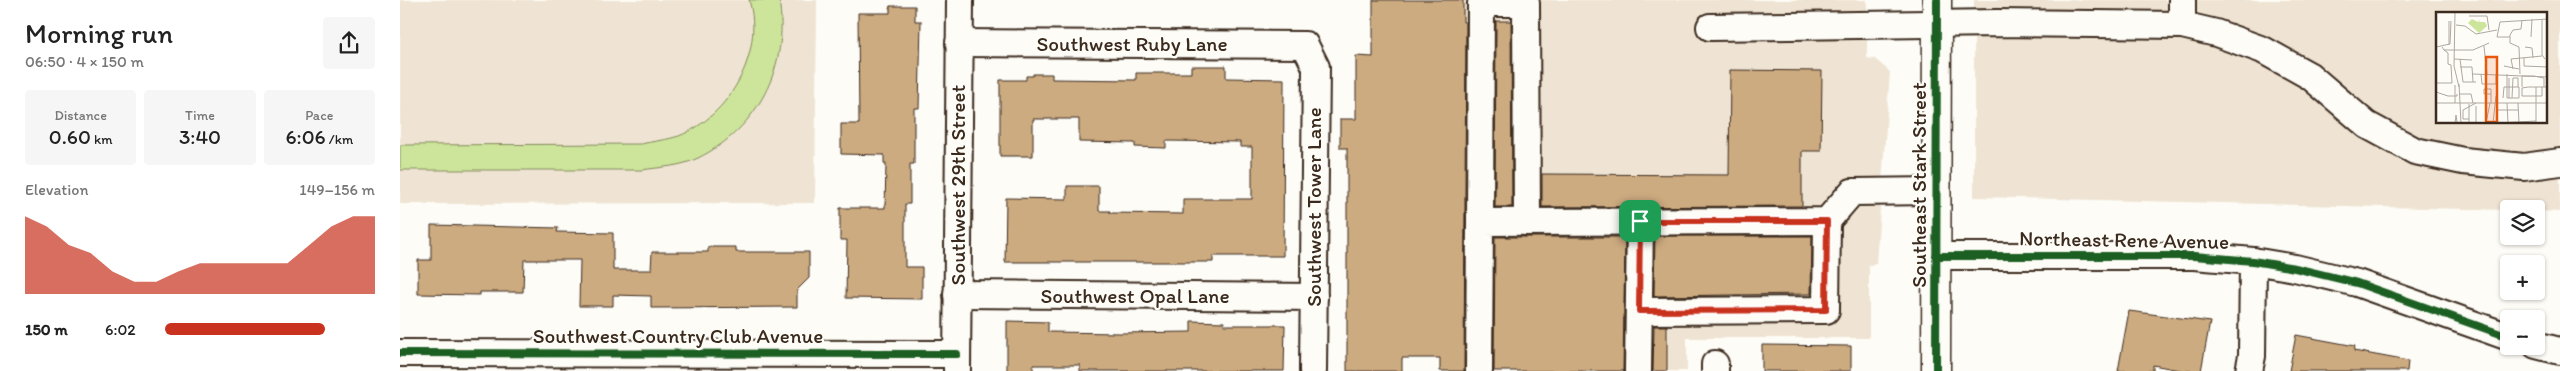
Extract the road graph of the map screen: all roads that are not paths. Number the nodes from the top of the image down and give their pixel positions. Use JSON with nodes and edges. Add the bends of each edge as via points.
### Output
{"nodes":[{"id":1,"x":960,"y":0,"type":"edge"},
{"id":2,"x":1937,"y":12,"type":"edge"},
{"id":3,"x":2182,"y":12,"type":"edge"},
{"id":4,"x":1710,"y":27,"type":"dead end"},
{"id":5,"x":959,"y":43,"type":"junction"},
{"id":6,"x":1305,"y":44,"type":"joint"},
{"id":7,"x":2560,"y":162,"type":"edge"},
{"id":8,"x":1936,"y":191,"type":"junction"},
{"id":9,"x":1640,"y":221,"type":"junction"},
{"id":10,"x":1827,"y":221,"type":"junction"},
{"id":11,"x":1480,"y":222,"type":"junction"},
{"id":12,"x":1527,"y":222,"type":"junction"},
{"id":13,"x":1936,"y":256,"type":"junction"},
{"id":14,"x":2253,"y":261,"type":"junction"},
{"id":15,"x":957,"y":294,"type":"junction"},
{"id":16,"x":1314,"y":297,"type":"junction"},
{"id":17,"x":1639,"y":311,"type":"junction"},
{"id":18,"x":2500,"y":334,"type":"edge"},
{"id":19,"x":400,"y":353,"type":"edge"},
{"id":20,"x":708,"y":362,"type":"edge"},
{"id":21,"x":957,"y":363,"type":"edge"},
{"id":22,"x":1313,"y":371,"type":"edge"},
{"id":23,"x":1479,"y":371,"type":"edge"},
{"id":24,"x":1638,"y":371,"type":"edge"},
{"id":25,"x":1936,"y":371,"type":"edge"},
{"id":26,"x":2249,"y":371,"type":"edge"}],
"edges":[{"from":1,"to":5,"type":"street","name":"Southwest 29th Street"},
{"from":2,"to":3,"type":"street"},
{"from":2,"to":4,"type":"street"},
{"from":2,"to":8,"type":"main road","name":"Southeast Stark Street"},
{"from":3,"to":7,"type":"street","via":[[2216,33],[2263,50],[2310,76],[2367,125],[2415,150],[2463,161],[2524,167]]},
{"from":5,"to":6,"type":"street","name":"Southwest Ruby Lane"},
{"from":5,"to":15,"type":"street","name":"Southwest 29th Street"},
{"from":6,"to":16,"type":"street","name":"Southwest Tower Lane","via":[[1316,67]]},
{"from":8,"to":10,"type":"street","via":[[1852,192]]},
{"from":8,"to":13,"type":"main road","name":"Southeast Stark Street"},
{"from":9,"to":10,"type":"street"},
{"from":9,"to":12,"type":"street"},
{"from":9,"to":17,"type":"street"},
{"from":10,"to":17,"type":"street","via":[[1826,310]]},
{"from":11,"to":12,"type":"street"},
{"from":11,"to":12,"type":"street","via":[[1481,4],[1526,3]]},
{"from":11,"to":23,"type":"street"},
{"from":13,"to":14,"type":"street","name":"Northeast Rene Avenue","via":[[2194,256]]},
{"from":13,"to":25,"type":"main road","name":"Southeast Stark Street"},
{"from":14,"to":18,"type":"street","name":"Northeast Rene Avenue","via":[[2357,283]]},
{"from":14,"to":26,"type":"street"},
{"from":15,"to":16,"type":"street","name":"Southwest Opal Lane"},
{"from":15,"to":21,"type":"street","name":"Southwest 29th Street"},
{"from":16,"to":22,"type":"street","name":"Southwest Tower Lane"},
{"from":17,"to":24,"type":"street"},
{"from":19,"to":20,"type":"street","name":"Southwest Country Club Avenue"},
{"from":20,"to":21,"type":"street","name":"Southwest Country Club Avenue"}]}
